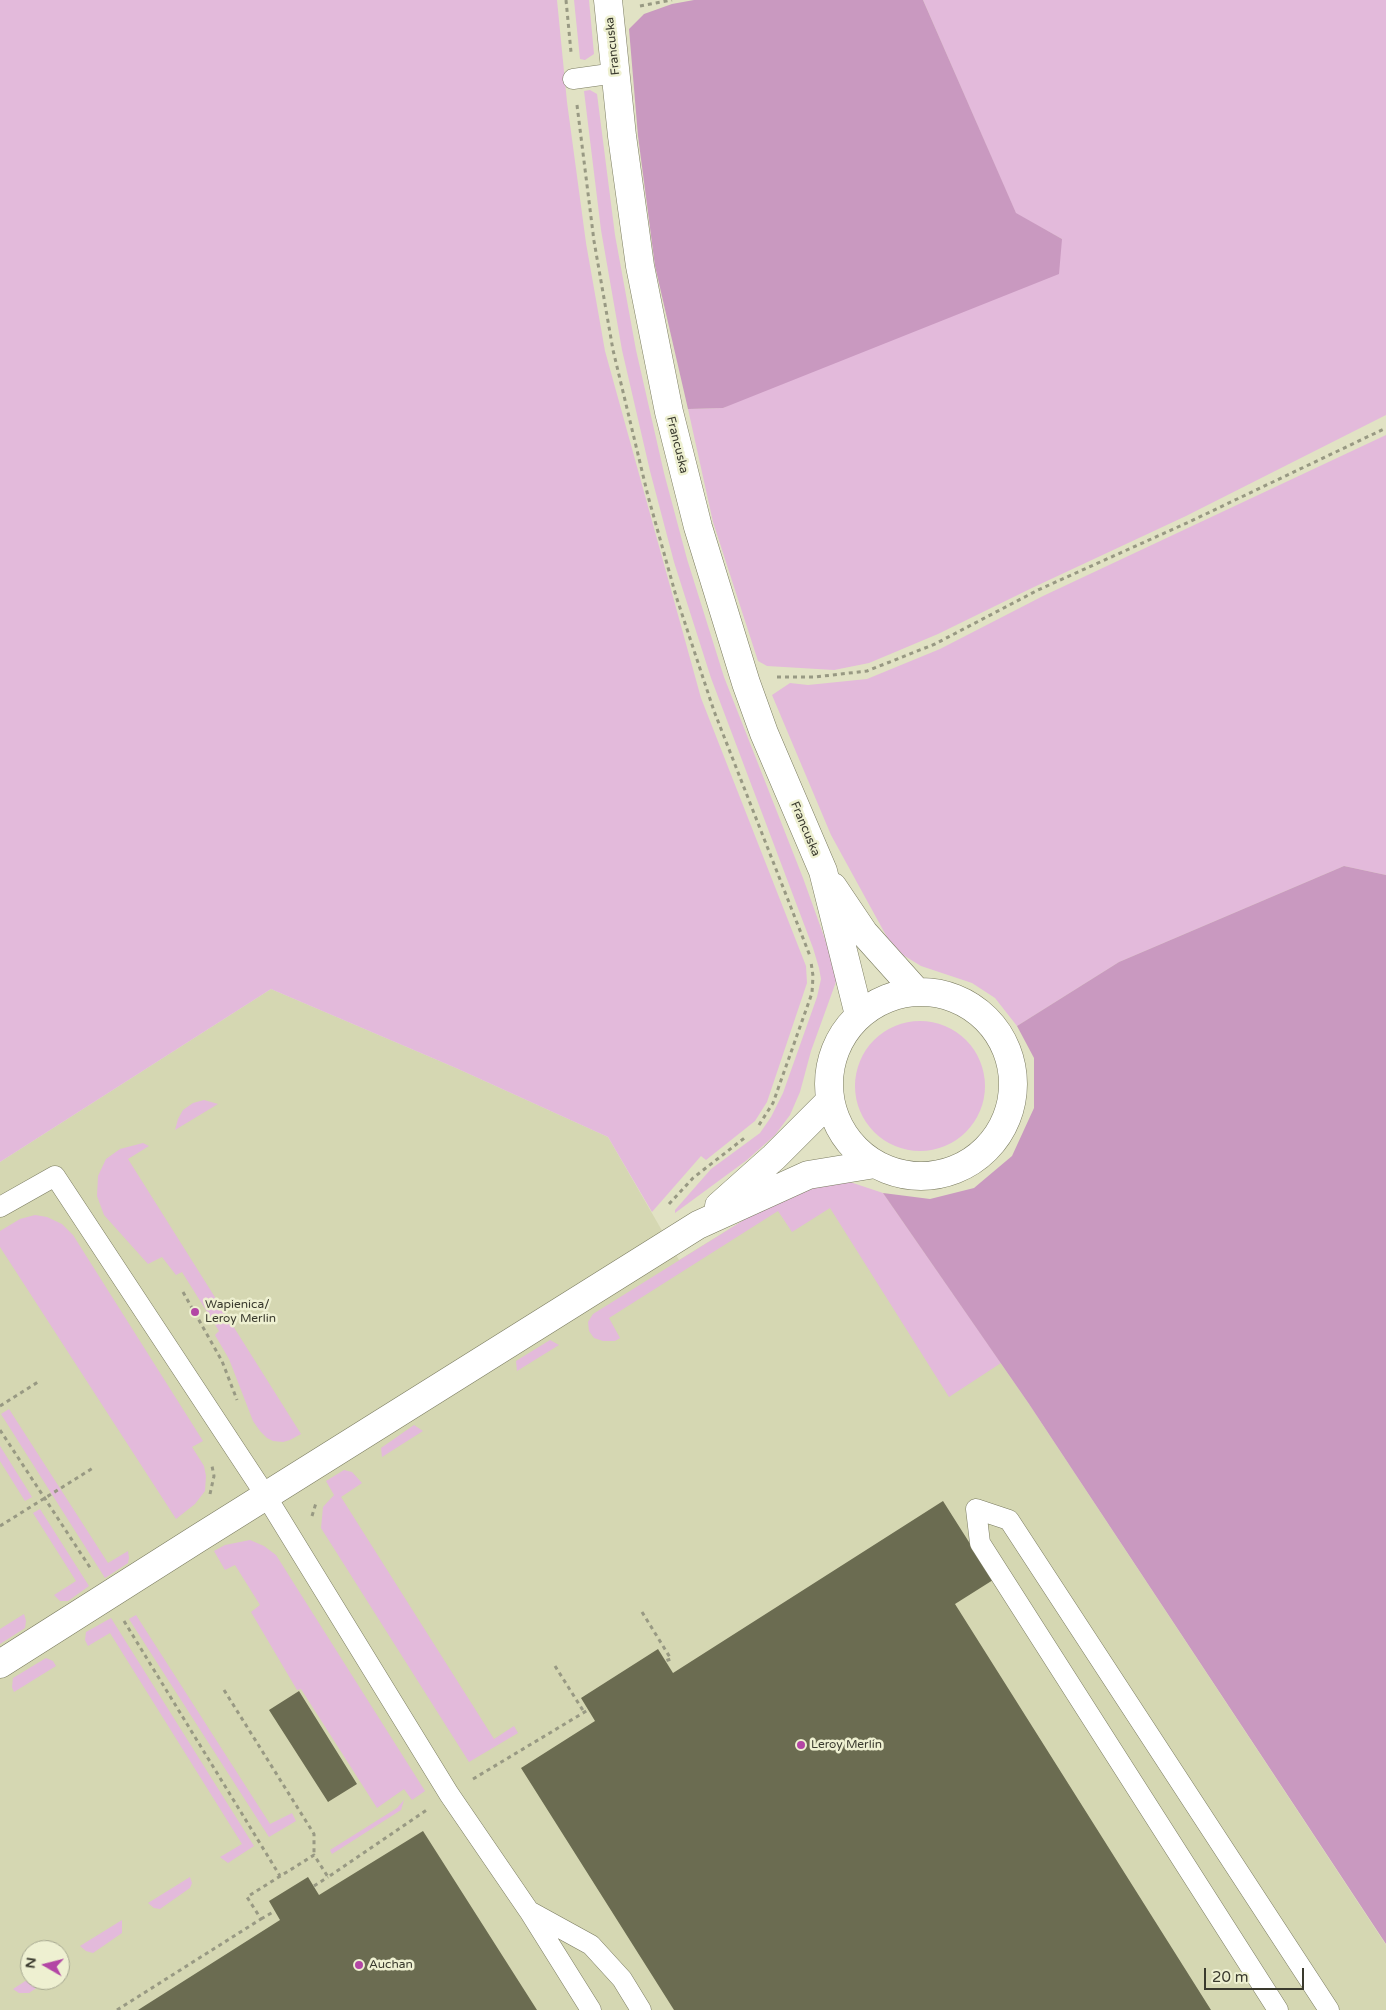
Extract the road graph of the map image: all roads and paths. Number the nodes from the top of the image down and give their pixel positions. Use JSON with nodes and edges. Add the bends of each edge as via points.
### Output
{"nodes":[{"id":1,"x":566,"y":0,"type":"edge"},
{"id":2,"x":608,"y":0,"type":"edge"},
{"id":3,"x":616,"y":73,"type":"junction"},
{"id":4,"x":573,"y":79,"type":"junction"},
{"id":5,"x":1386,"y":428,"type":"edge"},
{"id":6,"x":746,"y":683,"type":"junction"},
{"id":7,"x":823,"y":871,"type":"junction"},
{"id":8,"x":916,"y":992,"type":"junction"},
{"id":9,"x":859,"y":1015,"type":"junction"},
{"id":10,"x":830,"y":1100,"type":"junction"},
{"id":11,"x":756,"y":1129,"type":"dead end"},
{"id":12,"x":748,"y":1135,"type":"dead end"},
{"id":13,"x":874,"y":1164,"type":"junction"},
{"id":14,"x":0,"y":1207,"type":"edge"},
{"id":15,"x":663,"y":1211,"type":"dead end"},
{"id":16,"x":698,"y":1225,"type":"junction"},
{"id":17,"x":182,"y":1292,"type":"dead end"},
{"id":18,"x":38,"y":1382,"type":"dead end"},
{"id":19,"x":239,"y":1404,"type":"dead end"},
{"id":20,"x":0,"y":1406,"type":"edge"},
{"id":21,"x":0,"y":1430,"type":"edge"},
{"id":22,"x":212,"y":1465,"type":"dead end"},
{"id":23,"x":93,"y":1468,"type":"dead end"},
{"id":24,"x":266,"y":1496,"type":"junction"},
{"id":25,"x":44,"y":1498,"type":"junction"},
{"id":26,"x":208,"y":1500,"type":"dead end"},
{"id":27,"x":0,"y":1526,"type":"edge"},
{"id":28,"x":108,"y":1596,"type":"junction"},
{"id":29,"x":642,"y":1612,"type":"dead end"},
{"id":30,"x":665,"y":1661,"type":"dead end"},
{"id":31,"x":0,"y":1664,"type":"edge"},
{"id":32,"x":555,"y":1666,"type":"dead end"},
{"id":33,"x":224,"y":1690,"type":"dead end"},
{"id":34,"x":584,"y":1712,"type":"dead end"},
{"id":35,"x":314,"y":1855,"type":"dead end"},
{"id":36,"x":328,"y":1877,"type":"dead end"},
{"id":37,"x":314,"y":1886,"type":"dead end"},
{"id":38,"x":275,"y":1911,"type":"dead end"},
{"id":39,"x":530,"y":1911,"type":"junction"},
{"id":40,"x":261,"y":1920,"type":"junction"},
{"id":41,"x":117,"y":2010,"type":"edge"},
{"id":42,"x":591,"y":2010,"type":"edge"},
{"id":43,"x":641,"y":2010,"type":"edge"},
{"id":44,"x":1278,"y":2010,"type":"edge"},
{"id":45,"x":1329,"y":2010,"type":"edge"}],
"edges":[{"from":1,"to":4,"type":"path"},
{"from":2,"to":3,"type":"street","name":"Francuska"},
{"from":3,"to":4,"type":"lane"},
{"from":3,"to":6,"type":"street","name":"Francuska","via":[[640,266],[669,412],[698,527]]},
{"from":4,"to":11,"type":"path","via":[[594,241],[613,350],[648,496],[676,596],[714,711],[811,958],[812,993],[773,1104]]},
{"from":5,"to":6,"type":"path","via":[[1038,590],[935,644],[867,671],[815,677],[773,677]]},
{"from":6,"to":7,"type":"street","name":"Francuska"},
{"from":7,"to":8,"type":"street","name":"Francuska","via":[[864,933]]},
{"from":7,"to":9,"type":"street","name":"Francuska"},
{"from":8,"to":9,"type":"street","via":[[885,998]]},
{"from":8,"to":13,"type":"street","via":[[954,998],[974,1009],[997,1031],[1010,1059],[1013,1090],[1006,1120],[989,1146],[964,1166],[935,1176],[903,1175]]},
{"from":9,"to":10,"type":"street","via":[[837,1047],[830,1069]]},
{"from":10,"to":13,"type":"street","via":[[838,1126],[854,1148]]},
{"from":10,"to":16,"type":"street","via":[[774,1157]]},
{"from":12,"to":15,"type":"path","via":[[693,1178]]},
{"from":13,"to":16,"type":"street","via":[[808,1175]]},
{"from":14,"to":24,"type":"lane","via":[[55,1176]]},
{"from":16,"to":24,"type":"street"},
{"from":17,"to":19,"type":"path","via":[[222,1361]]},
{"from":18,"to":20,"type":"path"},
{"from":21,"to":25,"type":"path"},
{"from":22,"to":26,"type":"path","via":[[214,1476]]},
{"from":23,"to":25,"type":"path"},
{"from":24,"to":28,"type":"street"},
{"from":24,"to":39,"type":"lane","via":[[449,1794]]},
{"from":25,"to":27,"type":"path"},
{"from":25,"to":28,"type":"path"},
{"from":28,"to":31,"type":"street"},
{"from":28,"to":40,"type":"path","via":[[280,1876],[247,1897]]},
{"from":29,"to":30,"type":"path","via":[[671,1659]]},
{"from":32,"to":34,"type":"path"},
{"from":33,"to":35,"type":"path","via":[[314,1834]]},
{"from":36,"to":37,"type":"path"},
{"from":38,"to":40,"type":"path"},
{"from":39,"to":42,"type":"lane"},
{"from":39,"to":43,"type":"lane","via":[[591,1945],[622,1979]]},
{"from":40,"to":41,"type":"path"},
{"from":44,"to":45,"type":"lane","via":[[980,1543],[976,1509],[1009,1520]]}]}
